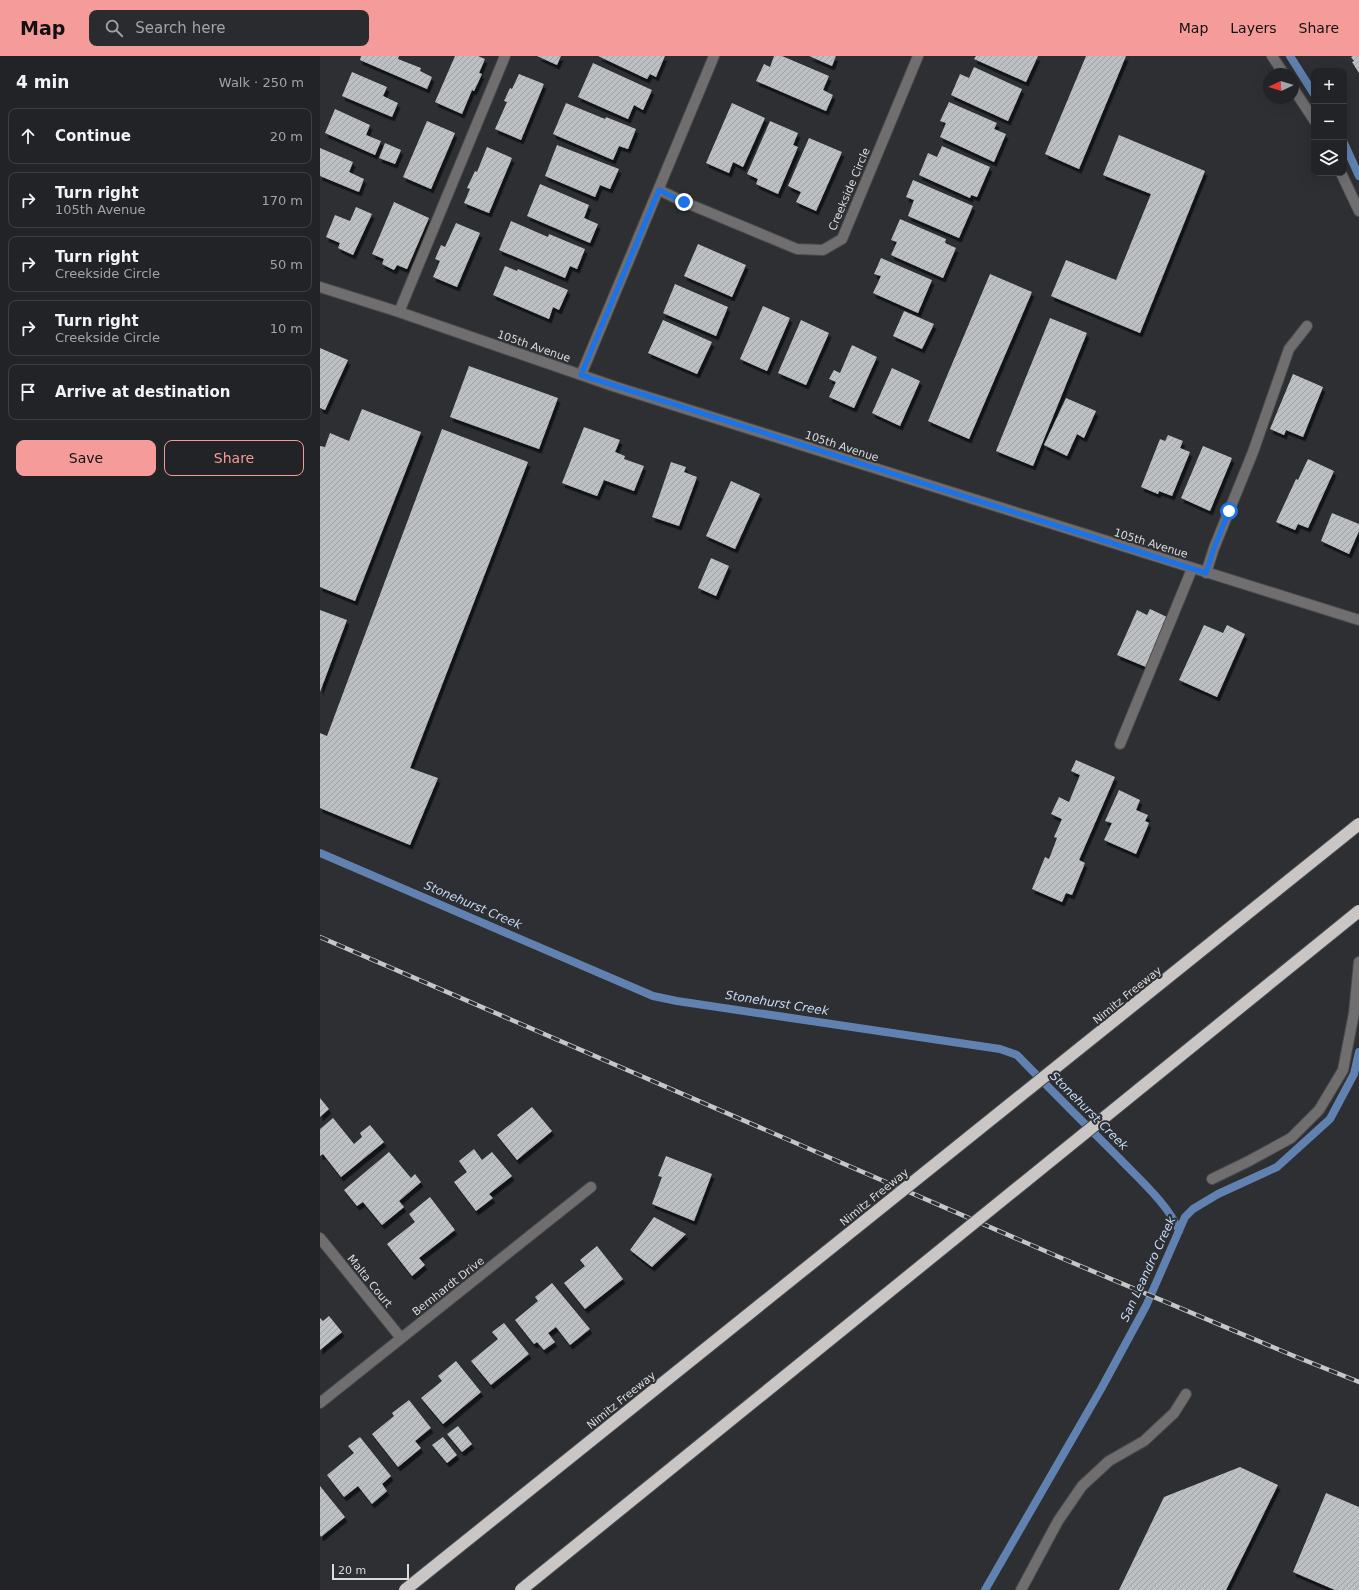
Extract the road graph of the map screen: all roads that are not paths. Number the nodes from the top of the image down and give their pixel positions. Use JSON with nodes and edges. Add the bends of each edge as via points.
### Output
{"nodes":[{"id":1,"x":505,"y":56,"type":"edge"},
{"id":2,"x":714,"y":56,"type":"edge"},
{"id":3,"x":918,"y":56,"type":"edge"},
{"id":4,"x":1272,"y":56,"type":"edge"},
{"id":5,"x":1280,"y":68,"type":"edge"},
{"id":6,"x":1299,"y":97,"type":"edge"},
{"id":7,"x":1311,"y":115,"type":"edge"},
{"id":8,"x":1343,"y":176,"type":"edge"},
{"id":9,"x":659,"y":190,"type":"junction"},
{"id":10,"x":1359,"y":211,"type":"edge"},
{"id":11,"x":320,"y":287,"type":"edge"},
{"id":12,"x":399,"y":312,"type":"junction"},
{"id":13,"x":1307,"y":326,"type":"dead end"},
{"id":14,"x":581,"y":375,"type":"junction"},
{"id":15,"x":1192,"y":569,"type":"junction"},
{"id":16,"x":1206,"y":573,"type":"junction"},
{"id":17,"x":1359,"y":620,"type":"edge"},
{"id":18,"x":1120,"y":744,"type":"dead end"},
{"id":19,"x":1359,"y":824,"type":"edge"},
{"id":20,"x":1359,"y":911,"type":"edge"},
{"id":21,"x":1359,"y":962,"type":"edge"},
{"id":22,"x":1212,"y":1179,"type":"dead end"},
{"id":23,"x":591,"y":1188,"type":"dead end"},
{"id":24,"x":320,"y":1238,"type":"edge"},
{"id":25,"x":401,"y":1338,"type":"junction"},
{"id":26,"x":1186,"y":1394,"type":"dead end"},
{"id":27,"x":320,"y":1403,"type":"edge"},
{"id":28,"x":405,"y":1590,"type":"edge"},
{"id":29,"x":521,"y":1590,"type":"edge"},
{"id":30,"x":1021,"y":1590,"type":"edge"}],
"edges":[{"from":1,"to":12,"type":"street"},
{"from":2,"to":9,"type":"street"},
{"from":3,"to":9,"type":"street","name":"Creekside Circle","via":[[842,238],[823,250],[797,249]]},
{"from":4,"to":5,"type":"street"},
{"from":6,"to":7,"type":"street"},
{"from":8,"to":10,"type":"street"},
{"from":9,"to":14,"type":"street"},
{"from":11,"to":12,"type":"street","name":"105th Avenue"},
{"from":12,"to":14,"type":"street","name":"105th Avenue"},
{"from":13,"to":16,"type":"street","via":[[1289,349],[1253,452]]},
{"from":14,"to":15,"type":"street","name":"105th Avenue"},
{"from":15,"to":16,"type":"street","name":"105th Avenue"},
{"from":15,"to":18,"type":"street"},
{"from":16,"to":17,"type":"street","name":"105th Avenue"},
{"from":19,"to":28,"type":"highway","name":"Nimitz Freeway","bridge":true},
{"from":20,"to":29,"type":"highway","bridge":true},
{"from":21,"to":22,"type":"street","via":[[1354,1013],[1342,1070],[1319,1110],[1291,1138]]},
{"from":23,"to":25,"type":"street","name":"Bernhardt Drive"},
{"from":24,"to":25,"type":"street","name":"Malta Court"},
{"from":25,"to":27,"type":"street","name":"Bernhardt Drive"},
{"from":26,"to":30,"type":"street","via":[[1174,1413],[1144,1441],[1109,1461],[1082,1486],[1058,1521]]}]}
